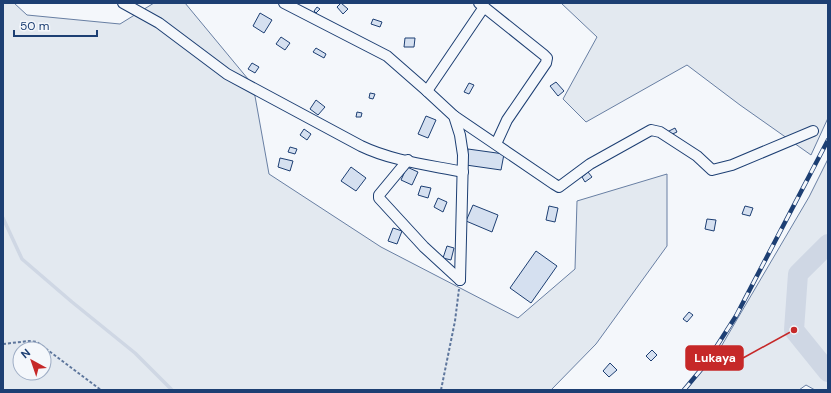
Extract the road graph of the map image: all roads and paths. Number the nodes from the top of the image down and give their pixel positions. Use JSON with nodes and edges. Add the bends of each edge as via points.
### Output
{"nodes":[{"id":1,"x":123,"y":3,"type":"edge"},
{"id":2,"x":284,"y":3,"type":"edge"},
{"id":3,"x":482,"y":5,"type":"edge"},
{"id":4,"x":427,"y":90,"type":"junction"},
{"id":5,"x":454,"y":116,"type":"junction"},
{"id":6,"x":813,"y":131,"type":"dead end"},
{"id":7,"x":496,"y":144,"type":"junction"},
{"id":8,"x":408,"y":160,"type":"junction"},
{"id":9,"x":463,"y":172,"type":"junction"},
{"id":10,"x":460,"y":280,"type":"junction"},
{"id":11,"x":3,"y":344,"type":"edge"},
{"id":12,"x":102,"y":390,"type":"edge"},
{"id":13,"x":441,"y":390,"type":"edge"}],
"edges":[{"from":1,"to":8,"type":"street","via":[[159,24],[227,74],[361,146]]},
{"from":2,"to":4,"type":"street","via":[[387,56]]},
{"from":3,"to":4,"type":"street"},
{"from":3,"to":7,"type":"street","via":[[546,58],[546,63],[507,120]]},
{"from":4,"to":5,"type":"street"},
{"from":5,"to":7,"type":"street"},
{"from":5,"to":9,"type":"street","via":[[460,135]]},
{"from":6,"to":7,"type":"street","via":[[732,165],[712,170],[697,156],[660,132],[651,130],[590,164],[559,187]]},
{"from":8,"to":9,"type":"street"},
{"from":8,"to":10,"type":"street","via":[[378,198],[424,248]]},
{"from":9,"to":10,"type":"street"},
{"from":10,"to":13,"type":"path","via":[[455,321]]},
{"from":11,"to":12,"type":"path","via":[[37,342]]}]}
